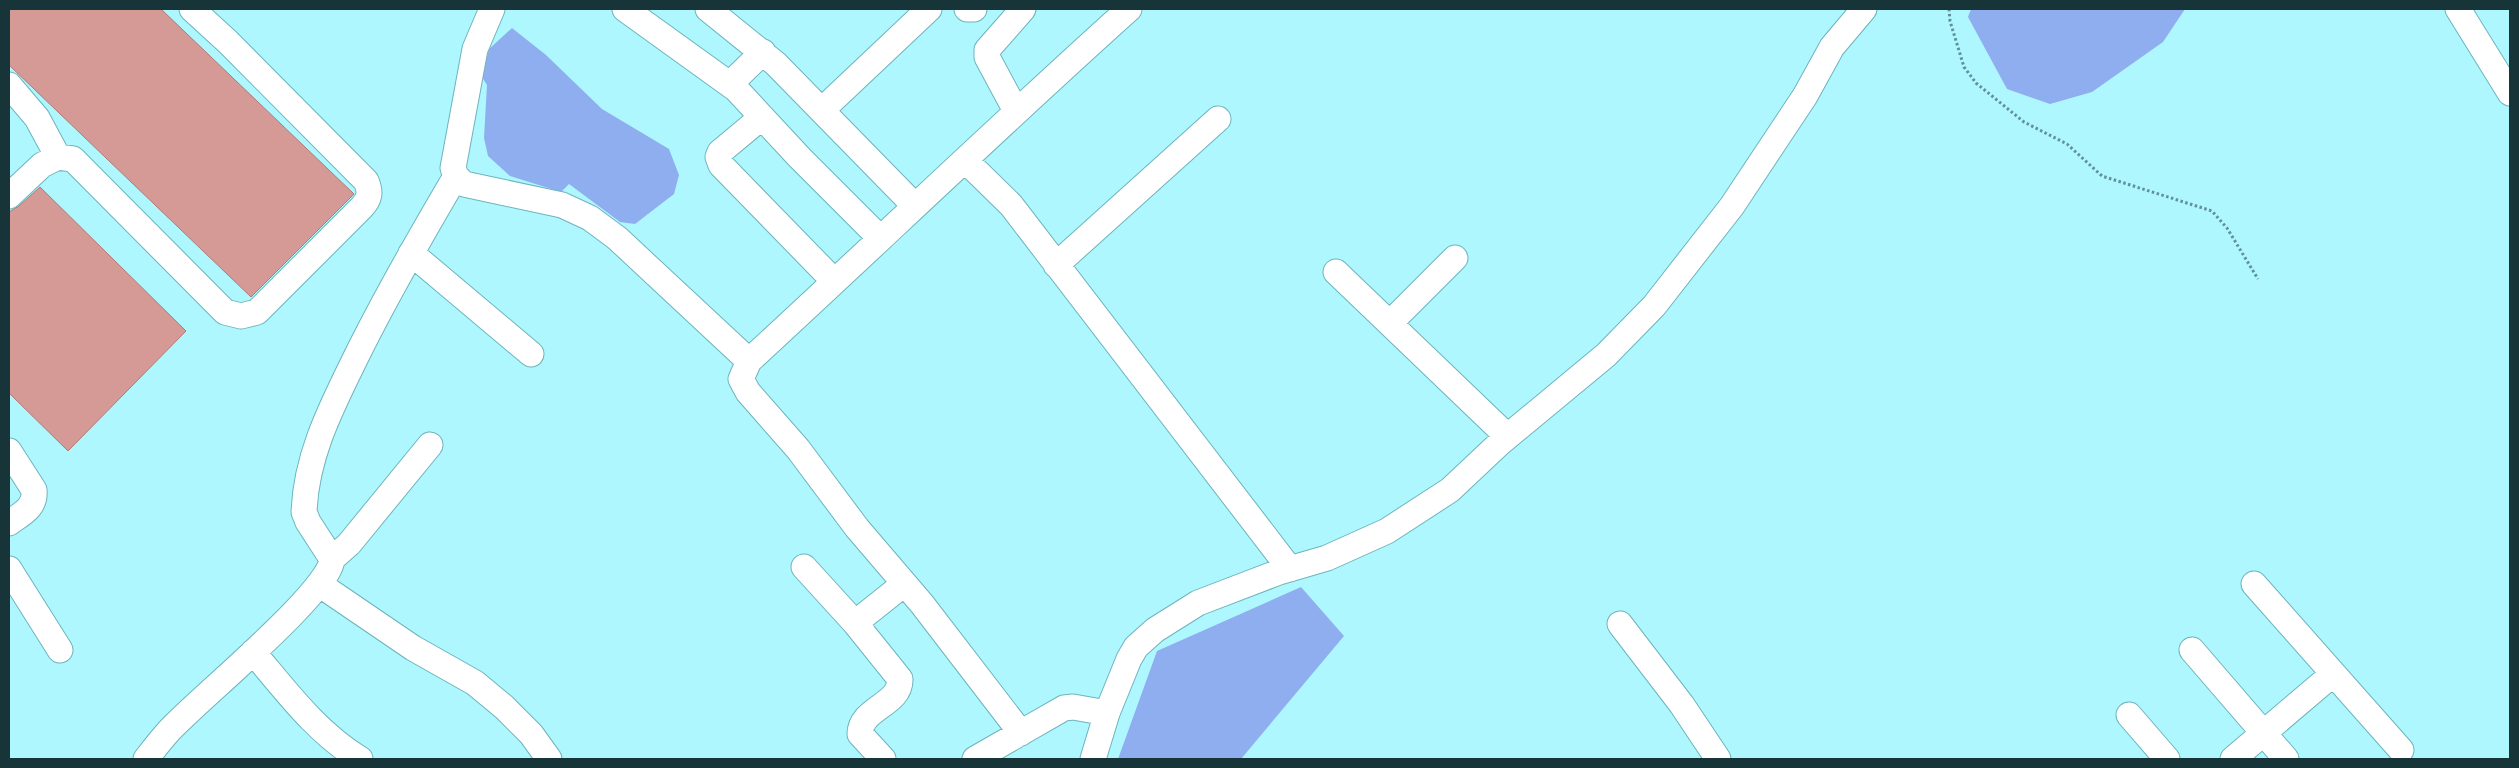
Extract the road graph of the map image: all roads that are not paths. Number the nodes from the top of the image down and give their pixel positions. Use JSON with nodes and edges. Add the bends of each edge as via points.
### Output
{"nodes":[{"id":1,"x":192,"y":9,"type":"edge"},
{"id":2,"x":492,"y":9,"type":"edge"},
{"id":3,"x":625,"y":9,"type":"edge"},
{"id":4,"x":708,"y":9,"type":"edge"},
{"id":5,"x":929,"y":9,"type":"edge"},
{"id":6,"x":967,"y":9,"type":"edge"},
{"id":7,"x":974,"y":9,"type":"edge"},
{"id":8,"x":1023,"y":9,"type":"edge"},
{"id":9,"x":1129,"y":9,"type":"edge"},
{"id":10,"x":1864,"y":9,"type":"edge"},
{"id":11,"x":2458,"y":9,"type":"edge"},
{"id":12,"x":763,"y":52,"type":"junction"},
{"id":13,"x":730,"y":84,"type":"junction"},
{"id":14,"x":9,"y":85,"type":"edge"},
{"id":15,"x":2510,"y":92,"type":"edge"},
{"id":16,"x":822,"y":110,"type":"junction"},
{"id":17,"x":1016,"y":111,"type":"junction"},
{"id":18,"x":762,"y":117,"type":"junction"},
{"id":19,"x":1218,"y":119,"type":"dead end"},
{"id":20,"x":58,"y":157,"type":"junction"},
{"id":21,"x":966,"y":161,"type":"junction"},
{"id":22,"x":456,"y":176,"type":"junction"},
{"id":23,"x":9,"y":196,"type":"edge"},
{"id":24,"x":916,"y":206,"type":"junction"},
{"id":25,"x":880,"y":238,"type":"junction"},
{"id":26,"x":411,"y":253,"type":"junction"},
{"id":27,"x":1455,"y":258,"type":"dead end"},
{"id":28,"x":1056,"y":265,"type":"junction"},
{"id":29,"x":1336,"y":272,"type":"dead end"},
{"id":30,"x":834,"y":281,"type":"junction"},
{"id":31,"x":1391,"y":322,"type":"junction"},
{"id":32,"x":531,"y":354,"type":"dead end"},
{"id":33,"x":749,"y":361,"type":"junction"},
{"id":34,"x":1507,"y":436,"type":"junction"},
{"id":35,"x":430,"y":445,"type":"dead end"},
{"id":36,"x":11,"y":459,"type":"edge"},
{"id":37,"x":9,"y":524,"type":"edge"},
{"id":38,"x":332,"y":559,"type":"junction"},
{"id":39,"x":804,"y":567,"type":"dead end"},
{"id":40,"x":9,"y":569,"type":"edge"},
{"id":41,"x":1290,"y":569,"type":"junction"},
{"id":42,"x":319,"y":584,"type":"junction"},
{"id":43,"x":904,"y":584,"type":"junction"},
{"id":44,"x":2254,"y":584,"type":"dead end"},
{"id":45,"x":855,"y":622,"type":"junction"},
{"id":46,"x":1620,"y":624,"type":"dead end"},
{"id":47,"x":60,"y":650,"type":"dead end"},
{"id":48,"x":2192,"y":650,"type":"dead end"},
{"id":49,"x":253,"y":652,"type":"junction"},
{"id":50,"x":2333,"y":674,"type":"junction"},
{"id":51,"x":1107,"y":713,"type":"junction"},
{"id":52,"x":2129,"y":715,"type":"dead end"},
{"id":53,"x":1021,"y":732,"type":"junction"},
{"id":54,"x":2263,"y":734,"type":"junction"},
{"id":55,"x":2401,"y":750,"type":"dead end"},
{"id":56,"x":146,"y":759,"type":"edge"},
{"id":57,"x":360,"y":759,"type":"edge"},
{"id":58,"x":549,"y":759,"type":"edge"},
{"id":59,"x":883,"y":759,"type":"edge"},
{"id":60,"x":975,"y":759,"type":"edge"},
{"id":61,"x":1093,"y":759,"type":"edge"},
{"id":62,"x":1718,"y":759,"type":"edge"},
{"id":63,"x":2168,"y":759,"type":"edge"},
{"id":64,"x":2233,"y":759,"type":"edge"},
{"id":65,"x":2286,"y":759,"type":"edge"}],
"edges":[{"from":1,"to":20,"type":"street","via":[[366,181],[370,196],[365,204],[256,312],[232,315],[225,312],[87,170],[73,159]]},
{"from":2,"to":22,"type":"street","via":[[475,49],[453,168]]},
{"from":3,"to":13,"type":"street"},
{"from":4,"to":12,"type":"street"},
{"from":5,"to":16,"type":"street"},
{"from":6,"to":7,"type":"street"},
{"from":8,"to":17,"type":"street","via":[[987,50],[987,57]]},
{"from":9,"to":17,"type":"street"},
{"from":10,"to":34,"type":"street","via":[[1832,47],[1805,96],[1732,206],[1654,306],[1606,355]]},
{"from":11,"to":15,"type":"street"},
{"from":12,"to":13,"type":"street"},
{"from":12,"to":16,"type":"street"},
{"from":13,"to":18,"type":"street"},
{"from":14,"to":20,"type":"street","via":[[37,118]]},
{"from":16,"to":24,"type":"street"},
{"from":17,"to":21,"type":"street"},
{"from":18,"to":25,"type":"street"},
{"from":18,"to":30,"type":"street","via":[[720,152],[720,165]]},
{"from":19,"to":28,"type":"street"},
{"from":20,"to":23,"type":"street","via":[[42,165]]},
{"from":21,"to":24,"type":"street"},
{"from":21,"to":28,"type":"street","via":[[1011,205]]},
{"from":22,"to":26,"type":"street"},
{"from":22,"to":33,"type":"street","via":[[464,184],[562,205],[590,218],[617,238]]},
{"from":24,"to":25,"type":"street"},
{"from":25,"to":30,"type":"street"},
{"from":26,"to":32,"type":"street"},
{"from":26,"to":38,"type":"street","via":[[385,297],[330,407],[315,448],[304,512]]},
{"from":27,"to":31,"type":"street"},
{"from":28,"to":41,"type":"street"},
{"from":29,"to":31,"type":"street"},
{"from":30,"to":33,"type":"street"},
{"from":31,"to":34,"type":"street"},
{"from":33,"to":43,"type":"street","via":[[742,379],[748,392],[798,449]]},
{"from":34,"to":41,"type":"street","via":[[1450,490],[1387,532],[1327,558]]},
{"from":35,"to":38,"type":"street","via":[[349,544]]},
{"from":36,"to":37,"type":"street","via":[[34,490],[35,498],[27,510]]},
{"from":38,"to":42,"type":"street","via":[[329,572]]},
{"from":39,"to":45,"type":"street"},
{"from":40,"to":47,"type":"street"},
{"from":41,"to":51,"type":"street","via":[[1198,603],[1155,630],[1136,647],[1129,659]]},
{"from":42,"to":49,"type":"street"},
{"from":42,"to":58,"type":"street","via":[[413,648],[475,683],[520,723]]},
{"from":43,"to":45,"type":"street"},
{"from":43,"to":53,"type":"street"},
{"from":44,"to":50,"type":"street"},
{"from":45,"to":59,"type":"street","via":[[900,679],[897,692],[860,727],[860,734]]},
{"from":46,"to":62,"type":"street","via":[[1682,705]]},
{"from":48,"to":54,"type":"street"},
{"from":49,"to":56,"type":"street","via":[[168,732]]},
{"from":49,"to":57,"type":"street","via":[[330,739]]},
{"from":50,"to":54,"type":"street"},
{"from":50,"to":55,"type":"street"},
{"from":51,"to":53,"type":"street","via":[[1064,708]]},
{"from":51,"to":61,"type":"street"},
{"from":52,"to":63,"type":"street"},
{"from":53,"to":60,"type":"street"},
{"from":54,"to":64,"type":"street"},
{"from":54,"to":65,"type":"street"}]}
